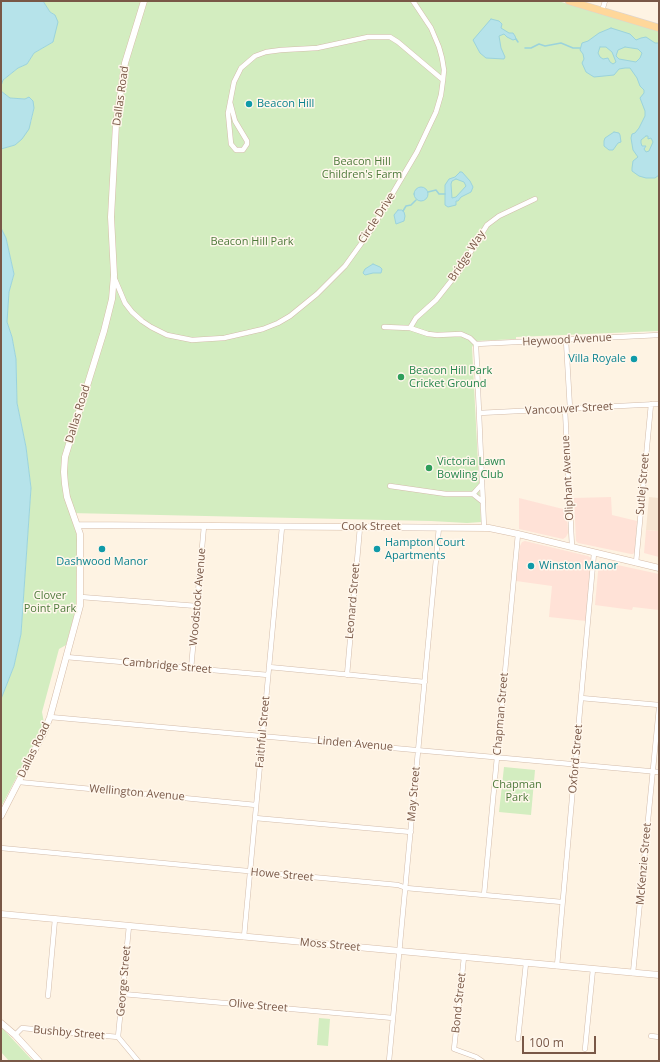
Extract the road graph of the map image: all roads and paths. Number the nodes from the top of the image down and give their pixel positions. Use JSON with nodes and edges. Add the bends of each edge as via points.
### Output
{"nodes":[{"id":1,"x":144,"y":1,"type":"edge"},
{"id":2,"x":413,"y":1,"type":"edge"},
{"id":3,"x":569,"y":1,"type":"edge"},
{"id":4,"x":605,"y":1,"type":"edge"},
{"id":5,"x":602,"y":11,"type":"junction"},
{"id":6,"x":659,"y":28,"type":"edge"},
{"id":7,"x":443,"y":80,"type":"junction"},
{"id":8,"x":230,"y":102,"type":"junction"},
{"id":9,"x":535,"y":199,"type":"dead end"},
{"id":10,"x":114,"y":275,"type":"junction"},
{"id":11,"x":384,"y":327,"type":"dead end"},
{"id":12,"x":410,"y":328,"type":"junction"},
{"id":13,"x":659,"y":335,"type":"edge"},
{"id":14,"x":566,"y":340,"type":"junction"},
{"id":15,"x":476,"y":344,"type":"junction"},
{"id":16,"x":651,"y":404,"type":"junction"},
{"id":17,"x":659,"y":404,"type":"edge"},
{"id":18,"x":567,"y":409,"type":"junction"},
{"id":19,"x":479,"y":413,"type":"junction"},
{"id":20,"x":482,"y":484,"type":"junction"},
{"id":21,"x":390,"y":486,"type":"dead end"},
{"id":22,"x":473,"y":494,"type":"junction"},
{"id":23,"x":483,"y":502,"type":"junction"},
{"id":24,"x":78,"y":525,"type":"junction"},
{"id":25,"x":204,"y":526,"type":"junction"},
{"id":26,"x":282,"y":527,"type":"junction"},
{"id":27,"x":360,"y":527,"type":"junction"},
{"id":28,"x":439,"y":527,"type":"junction"},
{"id":29,"x":484,"y":527,"type":"junction"},
{"id":30,"x":518,"y":534,"type":"junction"},
{"id":31,"x":572,"y":547,"type":"junction"},
{"id":32,"x":594,"y":553,"type":"junction"},
{"id":33,"x":636,"y":563,"type":"junction"},
{"id":34,"x":659,"y":568,"type":"edge"},
{"id":35,"x":81,"y":597,"type":"junction"},
{"id":36,"x":197,"y":606,"type":"junction"},
{"id":37,"x":66,"y":657,"type":"junction"},
{"id":38,"x":269,"y":667,"type":"junction"},
{"id":39,"x":191,"y":669,"type":"junction"},
{"id":40,"x":268,"y":675,"type":"junction"},
{"id":41,"x":347,"y":675,"type":"junction"},
{"id":42,"x":424,"y":682,"type":"junction"},
{"id":43,"x":581,"y":698,"type":"junction"},
{"id":44,"x":659,"y":706,"type":"edge"},
{"id":45,"x":50,"y":717,"type":"junction"},
{"id":46,"x":263,"y":736,"type":"junction"},
{"id":47,"x":419,"y":750,"type":"junction"},
{"id":48,"x":497,"y":758,"type":"junction"},
{"id":49,"x":575,"y":765,"type":"junction"},
{"id":50,"x":652,"y":771,"type":"junction"},
{"id":51,"x":659,"y":772,"type":"edge"},
{"id":52,"x":19,"y":782,"type":"junction"},
{"id":53,"x":256,"y":804,"type":"junction"},
{"id":54,"x":1,"y":816,"type":"edge"},
{"id":55,"x":255,"y":818,"type":"junction"},
{"id":56,"x":411,"y":832,"type":"junction"},
{"id":57,"x":1,"y":848,"type":"edge"},
{"id":58,"x":250,"y":872,"type":"junction"},
{"id":59,"x":406,"y":888,"type":"junction"},
{"id":60,"x":484,"y":895,"type":"junction"},
{"id":61,"x":562,"y":902,"type":"junction"},
{"id":62,"x":1,"y":914,"type":"edge"},
{"id":63,"x":55,"y":920,"type":"junction"},
{"id":64,"x":129,"y":926,"type":"junction"},
{"id":65,"x":244,"y":937,"type":"junction"},
{"id":66,"x":400,"y":951,"type":"junction"},
{"id":67,"x":464,"y":957,"type":"junction"},
{"id":68,"x":526,"y":963,"type":"junction"},
{"id":69,"x":557,"y":966,"type":"junction"},
{"id":70,"x":593,"y":969,"type":"junction"},
{"id":71,"x":633,"y":973,"type":"junction"},
{"id":72,"x":659,"y":975,"type":"edge"},
{"id":73,"x":123,"y":994,"type":"junction"},
{"id":74,"x":48,"y":996,"type":"dead end"},
{"id":75,"x":393,"y":1018,"type":"junction"},
{"id":76,"x":1,"y":1023,"type":"edge"},
{"id":77,"x":15,"y":1035,"type":"junction"},
{"id":78,"x":650,"y":1036,"type":"dead end"},
{"id":79,"x":118,"y":1037,"type":"junction"},
{"id":80,"x":659,"y":1037,"type":"edge"},
{"id":81,"x":518,"y":1039,"type":"dead end"},
{"id":82,"x":585,"y":1049,"type":"dead end"},
{"id":83,"x":39,"y":1061,"type":"edge"},
{"id":84,"x":138,"y":1061,"type":"edge"},
{"id":85,"x":389,"y":1061,"type":"edge"},
{"id":86,"x":482,"y":1061,"type":"edge"}],
"edges":[{"from":1,"to":10,"type":"main road","name":"Dallas Road","via":[[125,63],[116,124],[111,217]]},
{"from":2,"to":7,"type":"street","name":"Circle Drive","via":[[436,37],[443,63]]},
{"from":3,"to":5,"type":"main road"},
{"from":4,"to":5,"type":"street"},
{"from":5,"to":6,"type":"main road"},
{"from":7,"to":8,"type":"street","via":[[390,37],[368,36],[317,48],[281,50],[255,56],[236,77]]},
{"from":7,"to":10,"type":"street","name":"Circle Drive","via":[[436,112],[383,212],[345,266],[295,313],[278,323],[253,332],[224,338],[197,340],[173,336],[152,327],[132,312],[122,298]]},
{"from":8,"to":8,"type":"street","via":[[228,113],[231,144],[236,150],[240,150],[246,146],[247,141],[235,121]]},
{"from":9,"to":12,"type":"street","name":"Bridge Way","via":[[499,216],[487,225],[459,271]]},
{"from":10,"to":24,"type":"main road","name":"Dallas Road","via":[[109,313],[65,457],[65,484]]},
{"from":11,"to":12,"type":"street"},
{"from":12,"to":15,"type":"street","via":[[428,334],[460,334]]},
{"from":13,"to":14,"type":"street","name":"Heywood Avenue"},
{"from":14,"to":15,"type":"street","name":"Heywood Avenue"},
{"from":14,"to":18,"type":"street","name":"Oliphant Avenue"},
{"from":15,"to":19,"type":"street"},
{"from":16,"to":17,"type":"street","name":"Vancouver Street"},
{"from":16,"to":18,"type":"street","name":"Vancouver Street"},
{"from":16,"to":33,"type":"street","name":"Sutlej Street"},
{"from":18,"to":19,"type":"street","name":"Vancouver Street"},
{"from":18,"to":31,"type":"street","name":"Oliphant Avenue"},
{"from":19,"to":20,"type":"street"},
{"from":20,"to":22,"type":"street"},
{"from":20,"to":23,"type":"street"},
{"from":21,"to":22,"type":"street","via":[[433,493]]},
{"from":22,"to":23,"type":"street"},
{"from":23,"to":29,"type":"street"},
{"from":24,"to":25,"type":"main road","name":"Cook Street"},
{"from":24,"to":35,"type":"main road","name":"Dallas Road"},
{"from":25,"to":26,"type":"main road","name":"Cook Street"},
{"from":25,"to":36,"type":"street","name":"Woodstock Avenue"},
{"from":26,"to":27,"type":"main road","name":"Cook Street"},
{"from":26,"to":38,"type":"street","name":"Faithful Street"},
{"from":27,"to":28,"type":"main road","name":"Cook Street"},
{"from":27,"to":41,"type":"street","name":"Leonard Street"},
{"from":28,"to":29,"type":"main road","name":"Cook Street"},
{"from":28,"to":42,"type":"street","name":"May Street"},
{"from":29,"to":30,"type":"main road","name":"Cook Street"},
{"from":30,"to":31,"type":"main road","name":"Cook Street"},
{"from":30,"to":48,"type":"street","name":"Chapman Street"},
{"from":31,"to":32,"type":"main road","name":"Cook Street"},
{"from":32,"to":33,"type":"main road","name":"Cook Street"},
{"from":32,"to":43,"type":"street","name":"Oxford Street"},
{"from":33,"to":34,"type":"main road","name":"Cook Street"},
{"from":35,"to":36,"type":"street"},
{"from":35,"to":37,"type":"main road","name":"Dallas Road","via":[[79,614]]},
{"from":36,"to":39,"type":"street","name":"Woodstock Avenue"},
{"from":37,"to":39,"type":"street","name":"Cambridge Street"},
{"from":37,"to":45,"type":"main road","name":"Dallas Road"},
{"from":38,"to":40,"type":"street","name":"Faithful Street"},
{"from":38,"to":41,"type":"street"},
{"from":39,"to":40,"type":"street","name":"Cambridge Street"},
{"from":40,"to":46,"type":"street","name":"Faithful Street"},
{"from":41,"to":42,"type":"street"},
{"from":42,"to":47,"type":"street","name":"May Street"},
{"from":43,"to":44,"type":"street"},
{"from":43,"to":49,"type":"street","name":"Oxford Street"},
{"from":44,"to":50,"type":"street","name":"McKenzie Street"},
{"from":45,"to":46,"type":"street","name":"Linden Avenue"},
{"from":45,"to":52,"type":"main road","name":"Dallas Road"},
{"from":46,"to":47,"type":"street","name":"Linden Avenue"},
{"from":46,"to":53,"type":"street","name":"Faithful Street"},
{"from":47,"to":48,"type":"street","name":"Linden Avenue"},
{"from":47,"to":56,"type":"street","name":"May Street"},
{"from":48,"to":49,"type":"street","name":"Linden Avenue"},
{"from":48,"to":60,"type":"street","name":"Chapman Street"},
{"from":49,"to":50,"type":"street","name":"Linden Avenue"},
{"from":49,"to":61,"type":"street","name":"Oxford Street"},
{"from":50,"to":51,"type":"street","name":"Linden Avenue"},
{"from":50,"to":71,"type":"street","name":"McKenzie Street"},
{"from":52,"to":53,"type":"street","name":"Wellington Avenue"},
{"from":52,"to":54,"type":"main road","name":"Dallas Road"},
{"from":53,"to":55,"type":"street","name":"Faithful Street"},
{"from":55,"to":56,"type":"street"},
{"from":55,"to":58,"type":"street","name":"Faithful Street"},
{"from":56,"to":59,"type":"street","name":"May Street"},
{"from":57,"to":58,"type":"street","name":"Howe Street"},
{"from":58,"to":59,"type":"street","name":"Howe Street","via":[[398,885]]},
{"from":58,"to":65,"type":"street","name":"Faithful Street"},
{"from":59,"to":60,"type":"street","name":"Howe Street"},
{"from":59,"to":66,"type":"street","name":"May Street"},
{"from":60,"to":61,"type":"street","name":"Howe Street"},
{"from":61,"to":69,"type":"street","name":"Oxford Street"},
{"from":62,"to":63,"type":"main road","name":"Moss Street"},
{"from":63,"to":64,"type":"main road","name":"Moss Street"},
{"from":63,"to":74,"type":"street"},
{"from":64,"to":65,"type":"main road","name":"Moss Street"},
{"from":64,"to":73,"type":"street","name":"George Street"},
{"from":65,"to":66,"type":"main road","name":"Moss Street"},
{"from":66,"to":67,"type":"main road","name":"Moss Street"},
{"from":66,"to":75,"type":"street","name":"May Street"},
{"from":67,"to":68,"type":"main road","name":"Moss Street"},
{"from":67,"to":86,"type":"street","name":"Bond Street","via":[[454,1049]]},
{"from":68,"to":69,"type":"main road","name":"Moss Street"},
{"from":68,"to":81,"type":"street"},
{"from":69,"to":70,"type":"main road","name":"Moss Street"},
{"from":70,"to":71,"type":"main road","name":"Moss Street"},
{"from":70,"to":82,"type":"street"},
{"from":71,"to":72,"type":"main road","name":"Moss Street"},
{"from":73,"to":75,"type":"street","name":"Olive Street"},
{"from":73,"to":79,"type":"street","name":"George Street"},
{"from":75,"to":85,"type":"street","name":"May Street"},
{"from":76,"to":77,"type":"main road"},
{"from":77,"to":79,"type":"street","name":"Bushby Street","via":[[22,1028]]},
{"from":77,"to":83,"type":"main road"},
{"from":78,"to":80,"type":"street"},
{"from":79,"to":84,"type":"street","name":"Bushby Street"}]}
